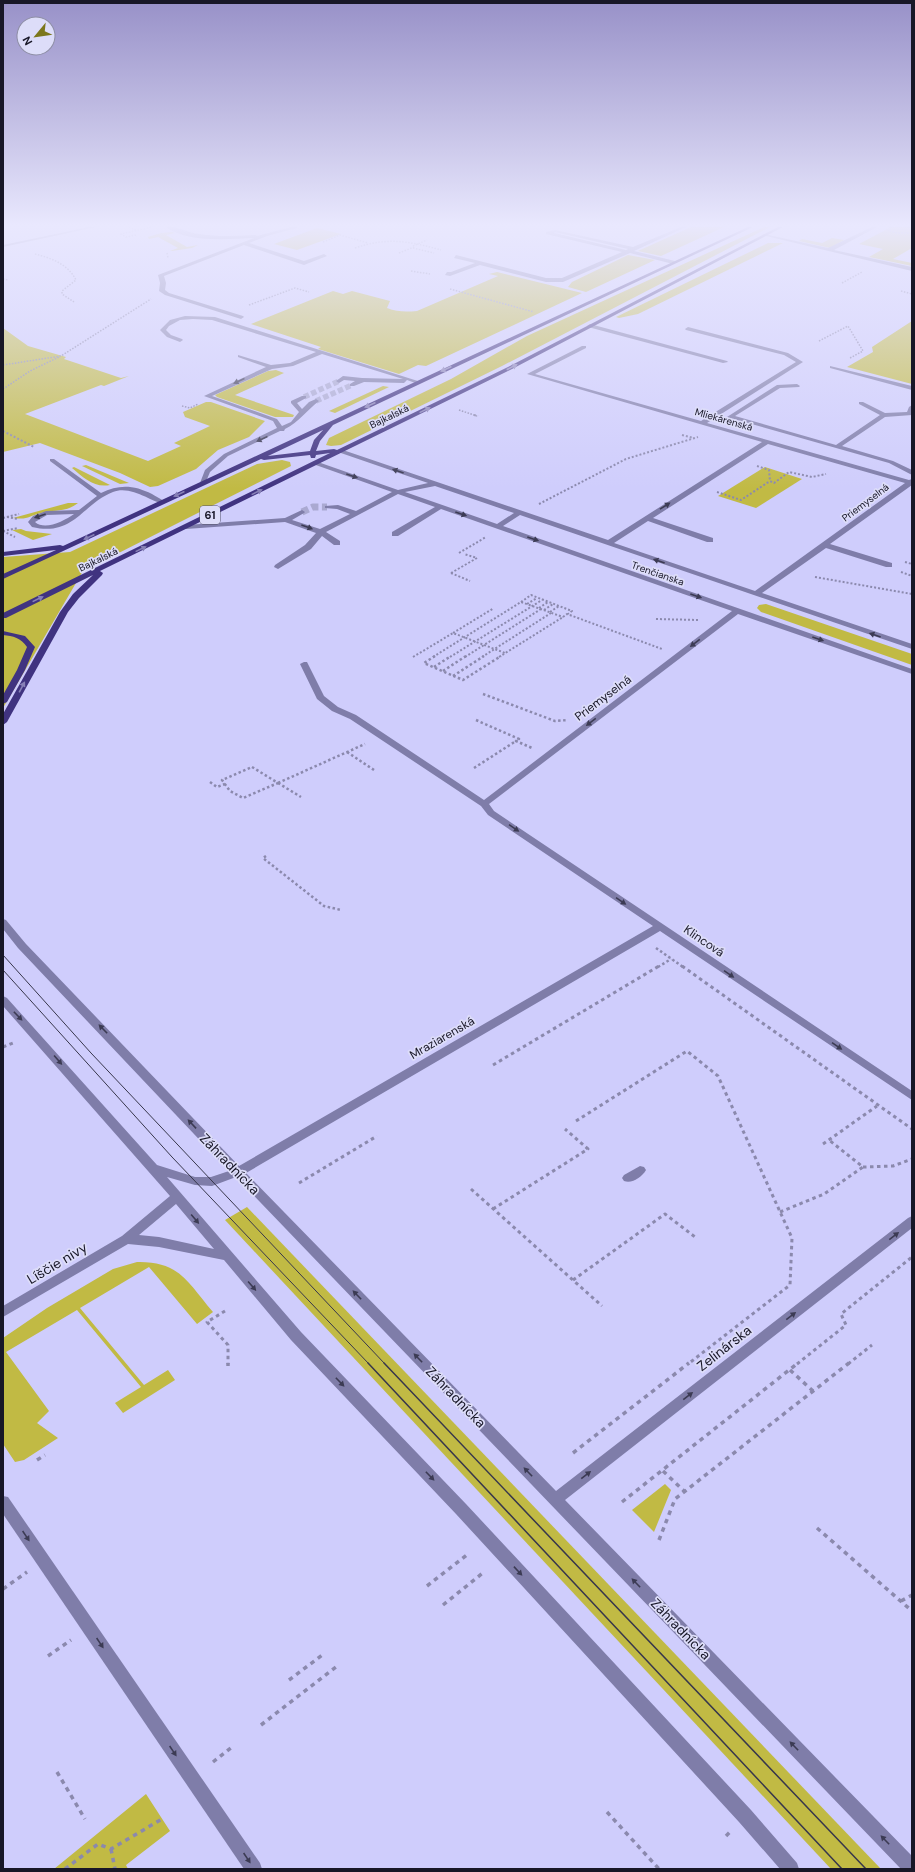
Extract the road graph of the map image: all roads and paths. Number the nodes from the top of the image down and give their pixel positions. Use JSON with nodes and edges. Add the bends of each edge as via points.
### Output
{"nodes":[{"id":1,"x":127,"y":314,"type":"edge"},
{"id":2,"x":233,"y":314,"type":"edge"},
{"id":3,"x":562,"y":314,"type":"edge"},
{"id":4,"x":612,"y":314,"type":"edge"},
{"id":5,"x":241,"y":317,"type":"dead end"},
{"id":6,"x":590,"y":326,"type":"junction"},
{"id":7,"x":688,"y":329,"type":"dead end"},
{"id":8,"x":180,"y":340,"type":"dead end"},
{"id":9,"x":819,"y":341,"type":"dead end"},
{"id":10,"x":584,"y":347,"type":"dead end"},
{"id":11,"x":321,"y":352,"type":"junction"},
{"id":12,"x":61,"y":356,"type":"junction"},
{"id":13,"x":240,"y":356,"type":"dead end"},
{"id":14,"x":849,"y":359,"type":"dead end"},
{"id":15,"x":725,"y":362,"type":"dead end"},
{"id":16,"x":3,"y":366,"type":"edge"},
{"id":17,"x":271,"y":367,"type":"junction"},
{"id":18,"x":832,"y":367,"type":"dead end"},
{"id":19,"x":363,"y":380,"type":"junction"},
{"id":20,"x":339,"y":381,"type":"tunnel mouth"},
{"id":21,"x":418,"y":382,"type":"junction"},
{"id":22,"x":352,"y":385,"type":"tunnel mouth"},
{"id":23,"x":797,"y":386,"type":"dead end"},
{"id":24,"x":3,"y":388,"type":"edge"},
{"id":25,"x":912,"y":388,"type":"edge"},
{"id":26,"x":304,"y":397,"type":"tunnel mouth"},
{"id":27,"x":316,"y":401,"type":"tunnel mouth"},
{"id":28,"x":861,"y":403,"type":"dead end"},
{"id":29,"x":456,"y":408,"type":"dead end"},
{"id":30,"x":911,"y":412,"type":"edge"},
{"id":31,"x":304,"y":413,"type":"junction"},
{"id":32,"x":884,"y":415,"type":"junction"},
{"id":33,"x":478,"y":416,"type":"dead end"},
{"id":34,"x":334,"y":421,"type":"junction"},
{"id":35,"x":702,"y":423,"type":"junction"},
{"id":36,"x":718,"y":428,"type":"junction"},
{"id":37,"x":282,"y":430,"type":"junction"},
{"id":38,"x":3,"y":431,"type":"edge"},
{"id":39,"x":682,"y":435,"type":"dead end"},
{"id":40,"x":695,"y":438,"type":"junction"},
{"id":41,"x":767,"y":442,"type":"junction"},
{"id":42,"x":34,"y":447,"type":"dead end"},
{"id":43,"x":837,"y":447,"type":"junction"},
{"id":44,"x":340,"y":451,"type":"junction"},
{"id":45,"x":312,"y":453,"type":"junction"},
{"id":46,"x":52,"y":460,"type":"dead end"},
{"id":47,"x":252,"y":460,"type":"junction"},
{"id":48,"x":738,"y":460,"type":"junction"},
{"id":49,"x":891,"y":462,"type":"junction"},
{"id":50,"x":315,"y":463,"type":"junction"},
{"id":51,"x":912,"y":468,"type":"edge"},
{"id":52,"x":828,"y":472,"type":"dead end"},
{"id":53,"x":912,"y":474,"type":"edge"},
{"id":54,"x":770,"y":481,"type":"junction"},
{"id":55,"x":911,"y":482,"type":"edge"},
{"id":56,"x":203,"y":483,"type":"junction"},
{"id":57,"x":435,"y":484,"type":"junction"},
{"id":58,"x":698,"y":486,"type":"junction"},
{"id":59,"x":398,"y":492,"type":"junction"},
{"id":60,"x":102,"y":496,"type":"junction"},
{"id":61,"x":162,"y":502,"type":"junction"},
{"id":62,"x":537,"y":505,"type":"dead end"},
{"id":63,"x":327,"y":507,"type":"tunnel mouth"},
{"id":64,"x":440,"y":507,"type":"junction"},
{"id":65,"x":79,"y":512,"type":"junction"},
{"id":66,"x":302,"y":512,"type":"tunnel mouth"},
{"id":67,"x":519,"y":513,"type":"junction"},
{"id":68,"x":357,"y":514,"type":"junction"},
{"id":69,"x":646,"y":518,"type":"junction"},
{"id":70,"x":286,"y":520,"type":"junction"},
{"id":71,"x":496,"y":526,"type":"junction"},
{"id":72,"x":186,"y":527,"type":"junction"},
{"id":73,"x":321,"y":532,"type":"junction"},
{"id":74,"x":395,"y":534,"type":"dead end"},
{"id":75,"x":491,"y":534,"type":"dead end"},
{"id":76,"x":710,"y":540,"type":"dead end"},
{"id":77,"x":337,"y":543,"type":"dead end"},
{"id":78,"x":609,"y":543,"type":"junction"},
{"id":79,"x":74,"y":544,"type":"junction"},
{"id":80,"x":825,"y":545,"type":"junction"},
{"id":81,"x":459,"y":553,"type":"dead end"},
{"id":82,"x":3,"y":554,"type":"edge"},
{"id":83,"x":464,"y":554,"type":"dead end"},
{"id":84,"x":901,"y":561,"type":"dead end"},
{"id":85,"x":912,"y":564,"type":"edge"},
{"id":86,"x":106,"y":566,"type":"junction"},
{"id":87,"x":889,"y":566,"type":"dead end"},
{"id":88,"x":278,"y":567,"type":"dead end"},
{"id":89,"x":815,"y":577,"type":"dead end"},
{"id":90,"x":3,"y":578,"type":"edge"},
{"id":91,"x":470,"y":581,"type":"dead end"},
{"id":92,"x":756,"y":594,"type":"junction"},
{"id":93,"x":912,"y":594,"type":"edge"},
{"id":94,"x":537,"y":598,"type":"junction"},
{"id":95,"x":542,"y":600,"type":"junction"},
{"id":96,"x":521,"y":602,"type":"junction"},
{"id":97,"x":548,"y":602,"type":"junction"},
{"id":98,"x":527,"y":604,"type":"junction"},
{"id":99,"x":554,"y":604,"type":"junction"},
{"id":100,"x":532,"y":606,"type":"junction"},
{"id":101,"x":559,"y":606,"type":"junction"},
{"id":102,"x":494,"y":608,"type":"dead end"},
{"id":103,"x":541,"y":609,"type":"junction"},
{"id":104,"x":737,"y":611,"type":"junction"},
{"id":105,"x":550,"y":613,"type":"junction"},
{"id":106,"x":568,"y":614,"type":"junction"},
{"id":107,"x":3,"y":616,"type":"edge"},
{"id":108,"x":563,"y":617,"type":"junction"},
{"id":109,"x":656,"y":619,"type":"dead end"},
{"id":110,"x":699,"y":620,"type":"dead end"},
{"id":111,"x":3,"y":633,"type":"edge"},
{"id":112,"x":453,"y":633,"type":"junction"},
{"id":113,"x":465,"y":638,"type":"junction"},
{"id":114,"x":475,"y":642,"type":"junction"},
{"id":115,"x":484,"y":645,"type":"junction"},
{"id":116,"x":912,"y":647,"type":"edge"},
{"id":117,"x":494,"y":649,"type":"junction"},
{"id":118,"x":666,"y":650,"type":"dead end"},
{"id":119,"x":505,"y":653,"type":"junction"},
{"id":120,"x":413,"y":656,"type":"dead end"},
{"id":121,"x":304,"y":664,"type":"dead end"},
{"id":122,"x":434,"y":667,"type":"junction"},
{"id":123,"x":442,"y":671,"type":"junction"},
{"id":124,"x":912,"y":672,"type":"edge"},
{"id":125,"x":453,"y":676,"type":"junction"},
{"id":126,"x":463,"y":680,"type":"junction"},
{"id":127,"x":466,"y":682,"type":"dead end"},
{"id":128,"x":483,"y":694,"type":"dead end"},
{"id":129,"x":3,"y":702,"type":"edge"},
{"id":130,"x":572,"y":719,"type":"dead end"},
{"id":131,"x":476,"y":720,"type":"dead end"},
{"id":132,"x":3,"y":722,"type":"edge"},
{"id":133,"x":516,"y":740,"type":"junction"},
{"id":134,"x":371,"y":741,"type":"dead end"},
{"id":135,"x":534,"y":749,"type":"dead end"},
{"id":136,"x":347,"y":752,"type":"junction"},
{"id":137,"x":474,"y":768,"type":"dead end"},
{"id":138,"x":374,"y":770,"type":"dead end"},
{"id":139,"x":210,"y":782,"type":"dead end"},
{"id":140,"x":276,"y":783,"type":"junction"},
{"id":141,"x":225,"y":784,"type":"junction"},
{"id":142,"x":301,"y":797,"type":"dead end"},
{"id":143,"x":484,"y":804,"type":"junction"},
{"id":144,"x":266,"y":856,"type":"dead end"},
{"id":145,"x":341,"y":910,"type":"dead end"},
{"id":146,"x":3,"y":922,"type":"edge"},
{"id":147,"x":659,"y":927,"type":"junction"},
{"id":148,"x":651,"y":945,"type":"dead end"},
{"id":149,"x":671,"y":959,"type":"junction"},
{"id":150,"x":3,"y":1000,"type":"edge"},
{"id":151,"x":13,"y":1043,"type":"dead end"},
{"id":152,"x":3,"y":1047,"type":"edge"},
{"id":153,"x":493,"y":1065,"type":"dead end"},
{"id":154,"x":912,"y":1096,"type":"edge"},
{"id":155,"x":877,"y":1106,"type":"junction"},
{"id":156,"x":576,"y":1122,"type":"dead end"},
{"id":157,"x":565,"y":1129,"type":"dead end"},
{"id":158,"x":912,"y":1129,"type":"edge"},
{"id":159,"x":377,"y":1136,"type":"dead end"},
{"id":160,"x":829,"y":1140,"type":"junction"},
{"id":161,"x":823,"y":1144,"type":"dead end"},
{"id":162,"x":912,"y":1159,"type":"edge"},
{"id":163,"x":863,"y":1166,"type":"junction"},
{"id":164,"x":152,"y":1168,"type":"junction"},
{"id":165,"x":640,"y":1170,"type":"dead end"},
{"id":166,"x":238,"y":1172,"type":"junction"},
{"id":167,"x":628,"y":1178,"type":"dead end"},
{"id":168,"x":299,"y":1183,"type":"dead end"},
{"id":169,"x":471,"y":1189,"type":"dead end"},
{"id":170,"x":176,"y":1197,"type":"junction"},
{"id":171,"x":493,"y":1209,"type":"junction"},
{"id":172,"x":780,"y":1212,"type":"junction"},
{"id":173,"x":912,"y":1221,"type":"edge"},
{"id":174,"x":695,"y":1238,"type":"dead end"},
{"id":175,"x":126,"y":1239,"type":"junction"},
{"id":176,"x":227,"y":1256,"type":"junction"},
{"id":177,"x":912,"y":1256,"type":"edge"},
{"id":178,"x":573,"y":1280,"type":"junction"},
{"id":179,"x":602,"y":1306,"type":"dead end"},
{"id":180,"x":225,"y":1311,"type":"dead end"},
{"id":181,"x":3,"y":1312,"type":"edge"},
{"id":182,"x":872,"y":1345,"type":"dead end"},
{"id":183,"x":228,"y":1366,"type":"dead end"},
{"id":184,"x":790,"y":1370,"type":"junction"},
{"id":185,"x":813,"y":1391,"type":"junction"},
{"id":186,"x":572,"y":1452,"type":"dead end"},
{"id":187,"x":44,"y":1455,"type":"dead end"},
{"id":188,"x":37,"y":1460,"type":"dead end"},
{"id":189,"x":663,"y":1471,"type":"junction"},
{"id":190,"x":684,"y":1491,"type":"junction"},
{"id":191,"x":555,"y":1500,"type":"junction"},
{"id":192,"x":622,"y":1502,"type":"dead end"},
{"id":193,"x":4,"y":1503,"type":"edge"},
{"id":194,"x":817,"y":1528,"type":"dead end"},
{"id":195,"x":659,"y":1540,"type":"dead end"},
{"id":196,"x":468,"y":1554,"type":"dead end"},
{"id":197,"x":484,"y":1572,"type":"dead end"},
{"id":198,"x":26,"y":1573,"type":"dead end"},
{"id":199,"x":427,"y":1586,"type":"dead end"},
{"id":200,"x":3,"y":1589,"type":"edge"},
{"id":201,"x":912,"y":1596,"type":"edge"},
{"id":202,"x":900,"y":1601,"type":"junction"},
{"id":203,"x":443,"y":1605,"type":"dead end"},
{"id":204,"x":912,"y":1611,"type":"edge"},
{"id":205,"x":71,"y":1640,"type":"dead end"},
{"id":206,"x":325,"y":1653,"type":"dead end"},
{"id":207,"x":48,"y":1656,"type":"dead end"},
{"id":208,"x":336,"y":1666,"type":"dead end"},
{"id":209,"x":288,"y":1680,"type":"dead end"},
{"id":210,"x":261,"y":1724,"type":"dead end"},
{"id":211,"x":232,"y":1747,"type":"dead end"},
{"id":212,"x":213,"y":1762,"type":"dead end"},
{"id":213,"x":57,"y":1772,"type":"dead end"},
{"id":214,"x":607,"y":1812,"type":"dead end"},
{"id":215,"x":85,"y":1819,"type":"dead end"},
{"id":216,"x":162,"y":1819,"type":"dead end"},
{"id":217,"x":111,"y":1850,"type":"junction"},
{"id":218,"x":912,"y":1868,"type":"edge"},
{"id":219,"x":65,"y":1869,"type":"edge"},
{"id":220,"x":115,"y":1869,"type":"edge"},
{"id":221,"x":254,"y":1869,"type":"edge"},
{"id":222,"x":659,"y":1869,"type":"edge"},
{"id":223,"x":791,"y":1869,"type":"edge"}],
"edges":[{"from":1,"to":12,"type":"path"},
{"from":2,"to":5,"type":"street"},
{"from":3,"to":21,"type":"main road","name":"Bajkalská","one_way":true},
{"from":4,"to":6,"type":"main road","name":"Bajkalská","number":"61"},
{"from":6,"to":15,"type":"street"},
{"from":44,"to":6,"type":"main road","name":"Bajkalská","number":"61","one_way":true},
{"from":7,"to":35,"type":"street","via":[[786,354],[800,362]]},
{"from":8,"to":11,"type":"street","via":[[162,330],[166,324],[193,317],[213,318]]},
{"from":9,"to":14,"type":"path","via":[[848,326],[863,351]]},
{"from":10,"to":35,"type":"street","name":"Mliekárenská","via":[[527,373]]},
{"from":11,"to":17,"type":"street","via":[[291,365]]},
{"from":11,"to":21,"type":"street"},
{"from":12,"to":16,"type":"path"},
{"from":12,"to":24,"type":"path"},
{"from":13,"to":17,"type":"street"},
{"from":17,"to":37,"type":"street","one_way":true,"via":[[207,396],[275,420]]},
{"from":18,"to":25,"type":"street"},
{"from":19,"to":20,"type":"street","via":[[343,378]]},
{"from":19,"to":21,"type":"street"},
{"from":19,"to":22,"type":"street"},
{"from":21,"to":34,"type":"main road","name":"Bajkalská","one_way":true},
{"from":23,"to":43,"type":"street","via":[[779,386],[730,416]]},
{"from":26,"to":31,"type":"street","via":[[293,402]]},
{"from":27,"to":31,"type":"street","via":[[311,403]]},
{"from":28,"to":32,"type":"street"},
{"from":29,"to":33,"type":"path"},
{"from":30,"to":32,"type":"street"},
{"from":31,"to":37,"type":"street"},
{"from":32,"to":43,"type":"street"},
{"from":34,"to":45,"type":"main road","via":[[319,438]]},
{"from":34,"to":47,"type":"main road","name":"Bajkalská"},
{"from":35,"to":36,"type":"street","name":"Mliekárenská"},
{"from":36,"to":40,"type":"path"},
{"from":36,"to":41,"type":"street","name":"Mliekárenská"},
{"from":37,"to":56,"type":"street","one_way":true,"via":[[226,456],[207,471]]},
{"from":38,"to":42,"type":"path"},
{"from":39,"to":40,"type":"path"},
{"from":40,"to":62,"type":"path","via":[[626,459]]},
{"from":41,"to":48,"type":"street"},
{"from":41,"to":55,"type":"street","name":"Mliekárenská"},
{"from":43,"to":49,"type":"street"},
{"from":44,"to":45,"type":"main road"},
{"from":44,"to":50,"type":"main road","name":"Bajkalská","number":"61"},
{"from":57,"to":44,"type":"street","name":"Trenčianska","one_way":true},
{"from":45,"to":47,"type":"main road"},
{"from":45,"to":50,"type":"main road"},
{"from":46,"to":60,"type":"street"},
{"from":47,"to":56,"type":"main road","name":"Bajkalská"},
{"from":48,"to":54,"type":"path","via":[[769,470]]},
{"from":48,"to":58,"type":"street"},
{"from":49,"to":51,"type":"street"},
{"from":49,"to":53,"type":"street"},
{"from":50,"to":59,"type":"street","name":"Trenčianska","one_way":true},
{"from":72,"to":50,"type":"main road","name":"Bajkalská","number":"61","one_way":true},
{"from":52,"to":54,"type":"path","via":[[822,476],[804,477],[789,472],[774,482]]},
{"from":54,"to":58,"type":"path","via":[[741,500]]},
{"from":55,"to":80,"type":"street","name":"Priemyselná"},
{"from":56,"to":61,"type":"main road","name":"Bajkalská","one_way":true},
{"from":57,"to":59,"type":"street"},
{"from":57,"to":67,"type":"street","name":"Trenčianska"},
{"from":69,"to":58,"type":"street","one_way":true},
{"from":59,"to":64,"type":"street","name":"Trenčianska"},
{"from":59,"to":68,"type":"street"},
{"from":60,"to":61,"type":"street","via":[[117,489],[129,488]]},
{"from":60,"to":65,"type":"street"},
{"from":61,"to":79,"type":"main road","name":"Bajkalská","one_way":true},
{"from":63,"to":68,"type":"street","via":[[338,507]]},
{"from":64,"to":71,"type":"street","name":"Trenčianska","one_way":true},
{"from":64,"to":74,"type":"street"},
{"from":65,"to":65,"type":"street","one_way":true,"via":[[42,514],[34,517],[31,522],[34,526],[49,527],[65,523]]},
{"from":66,"to":70,"type":"street"},
{"from":67,"to":71,"type":"street"},
{"from":67,"to":78,"type":"street","name":"Trenčianska"},
{"from":68,"to":73,"type":"street"},
{"from":69,"to":76,"type":"street"},
{"from":69,"to":78,"type":"street"},
{"from":70,"to":72,"type":"street"},
{"from":70,"to":73,"type":"street","one_way":true},
{"from":71,"to":104,"type":"street","name":"Trenčianska","one_way":true},
{"from":86,"to":72,"type":"main road","name":"Bajkalská","number":"61","one_way":true},
{"from":73,"to":77,"type":"street"},
{"from":73,"to":88,"type":"street","via":[[308,547]]},
{"from":75,"to":81,"type":"path"},
{"from":92,"to":78,"type":"street","name":"Trenčianska","one_way":true},
{"from":79,"to":82,"type":"main road"},
{"from":79,"to":90,"type":"main road","name":"Bajkalská"},
{"from":80,"to":87,"type":"street"},
{"from":80,"to":92,"type":"street","name":"Priemyselná"},
{"from":83,"to":91,"type":"path","via":[[476,558],[451,574]]},
{"from":84,"to":85,"type":"path"},
{"from":107,"to":86,"type":"main road","name":"Bajkalská","number":"61","one_way":true},
{"from":132,"to":86,"type":"main road","one_way":true,"via":[[64,612]]},
{"from":89,"to":93,"type":"path"},
{"from":116,"to":92,"type":"street","name":"Trenčianska","one_way":true},
{"from":94,"to":95,"type":"path"},
{"from":94,"to":96,"type":"path","via":[[531,595]]},
{"from":94,"to":98,"type":"path"},
{"from":95,"to":97,"type":"path"},
{"from":95,"to":100,"type":"path"},
{"from":96,"to":98,"type":"path"},
{"from":96,"to":113,"type":"path"},
{"from":97,"to":99,"type":"path"},
{"from":97,"to":103,"type":"path"},
{"from":98,"to":100,"type":"path"},
{"from":99,"to":101,"type":"path"},
{"from":99,"to":103,"type":"path"},
{"from":100,"to":103,"type":"path"},
{"from":100,"to":114,"type":"path"},
{"from":101,"to":105,"type":"path"},
{"from":101,"to":106,"type":"path","via":[[572,611]]},
{"from":102,"to":112,"type":"path"},
{"from":103,"to":105,"type":"path"},
{"from":103,"to":115,"type":"path"},
{"from":104,"to":124,"type":"street","name":"Trenčianska","one_way":true},
{"from":104,"to":143,"type":"street","name":"Priemyselná","one_way":true},
{"from":105,"to":108,"type":"path"},
{"from":105,"to":117,"type":"path"},
{"from":106,"to":108,"type":"path"},
{"from":106,"to":118,"type":"path"},
{"from":108,"to":119,"type":"path"},
{"from":109,"to":110,"type":"path"},
{"from":111,"to":129,"type":"main road","via":[[26,638],[31,647]]},
{"from":112,"to":113,"type":"path"},
{"from":112,"to":120,"type":"path"},
{"from":113,"to":114,"type":"path"},
{"from":113,"to":122,"type":"path","via":[[424,663]]},
{"from":114,"to":115,"type":"path"},
{"from":114,"to":122,"type":"path"},
{"from":115,"to":117,"type":"path"},
{"from":115,"to":123,"type":"path"},
{"from":117,"to":119,"type":"path"},
{"from":117,"to":125,"type":"path"},
{"from":119,"to":126,"type":"path"},
{"from":121,"to":143,"type":"street","name":"Klincová","via":[[320,697],[335,709],[352,717]]},
{"from":122,"to":123,"type":"path"},
{"from":123,"to":125,"type":"path"},
{"from":125,"to":126,"type":"path"},
{"from":126,"to":127,"type":"path"},
{"from":128,"to":130,"type":"path","via":[[555,721]]},
{"from":131,"to":133,"type":"path","via":[[519,738]]},
{"from":133,"to":135,"type":"path"},
{"from":133,"to":137,"type":"path"},
{"from":134,"to":136,"type":"path"},
{"from":136,"to":138,"type":"path"},
{"from":136,"to":140,"type":"path"},
{"from":139,"to":141,"type":"path","via":[[217,787]]},
{"from":140,"to":141,"type":"path","via":[[243,798],[230,791]]},
{"from":140,"to":141,"type":"path","via":[[252,767],[222,780]]},
{"from":140,"to":142,"type":"path"},
{"from":143,"to":147,"type":"street","name":"Klincová","one_way":true,"via":[[491,813]]},
{"from":144,"to":145,"type":"path","via":[[263,858],[324,906]]},
{"from":166,"to":146,"type":"street","name":"Záhradnícka","one_way":true,"via":[[22,946]]},
{"from":147,"to":154,"type":"street","name":"Klincová","one_way":true},
{"from":147,"to":166,"type":"street","name":"Mraziarenská"},
{"from":148,"to":149,"type":"path"},
{"from":149,"to":153,"type":"path"},
{"from":149,"to":155,"type":"path"},
{"from":150,"to":164,"type":"street","one_way":true},
{"from":151,"to":152,"type":"path"},
{"from":155,"to":158,"type":"path"},
{"from":155,"to":160,"type":"path"},
{"from":156,"to":172,"type":"path","via":[[687,1051],[718,1076]]},
{"from":157,"to":171,"type":"path","via":[[588,1149]]},
{"from":159,"to":168,"type":"path"},
{"from":160,"to":161,"type":"path"},
{"from":160,"to":163,"type":"path"},
{"from":162,"to":163,"type":"path","via":[[893,1166]]},
{"from":163,"to":172,"type":"path","via":[[824,1194]]},
{"from":164,"to":166,"type":"street","name":"Mraziarenská","via":[[194,1181],[212,1182]]},
{"from":164,"to":170,"type":"street"},
{"from":165,"to":167,"type":"street"},
{"from":191,"to":166,"type":"street","name":"Záhradnícka","one_way":true},
{"from":169,"to":171,"type":"path"},
{"from":170,"to":175,"type":"street","name":"Líščie nivy"},
{"from":170,"to":176,"type":"street","one_way":true},
{"from":171,"to":178,"type":"path"},
{"from":172,"to":186,"type":"path","via":[[792,1238],[790,1285]]},
{"from":191,"to":173,"type":"street","name":"Zelinárska","one_way":true},
{"from":174,"to":178,"type":"path","via":[[666,1214]]},
{"from":175,"to":176,"type":"street","via":[[166,1243]]},
{"from":175,"to":181,"type":"street","name":"Líščie nivy"},
{"from":176,"to":223,"type":"street","one_way":true,"via":[[296,1336],[461,1509],[746,1816]]},
{"from":177,"to":184,"type":"path","via":[[841,1314],[846,1325]]},
{"from":178,"to":179,"type":"path"},
{"from":180,"to":183,"type":"path","via":[[207,1322],[228,1345]]},
{"from":182,"to":185,"type":"path"},
{"from":184,"to":185,"type":"path"},
{"from":184,"to":189,"type":"path"},
{"from":185,"to":190,"type":"path"},
{"from":187,"to":188,"type":"path"},
{"from":189,"to":190,"type":"path"},
{"from":189,"to":192,"type":"path"},
{"from":190,"to":195,"type":"path","via":[[675,1499]]},
{"from":218,"to":191,"type":"street","name":"Záhradnícka","one_way":true},
{"from":193,"to":221,"type":"street","one_way":true},
{"from":194,"to":202,"type":"path"},
{"from":196,"to":199,"type":"path"},
{"from":197,"to":203,"type":"path"},
{"from":198,"to":200,"type":"path"},
{"from":201,"to":202,"type":"path"},
{"from":202,"to":204,"type":"path"},
{"from":205,"to":207,"type":"path"},
{"from":206,"to":209,"type":"path"},
{"from":208,"to":210,"type":"path"},
{"from":211,"to":212,"type":"path"},
{"from":213,"to":215,"type":"path"},
{"from":214,"to":222,"type":"path"},
{"from":216,"to":217,"type":"path"},
{"from":217,"to":219,"type":"path","via":[[98,1844]]},
{"from":217,"to":220,"type":"path"}]}
